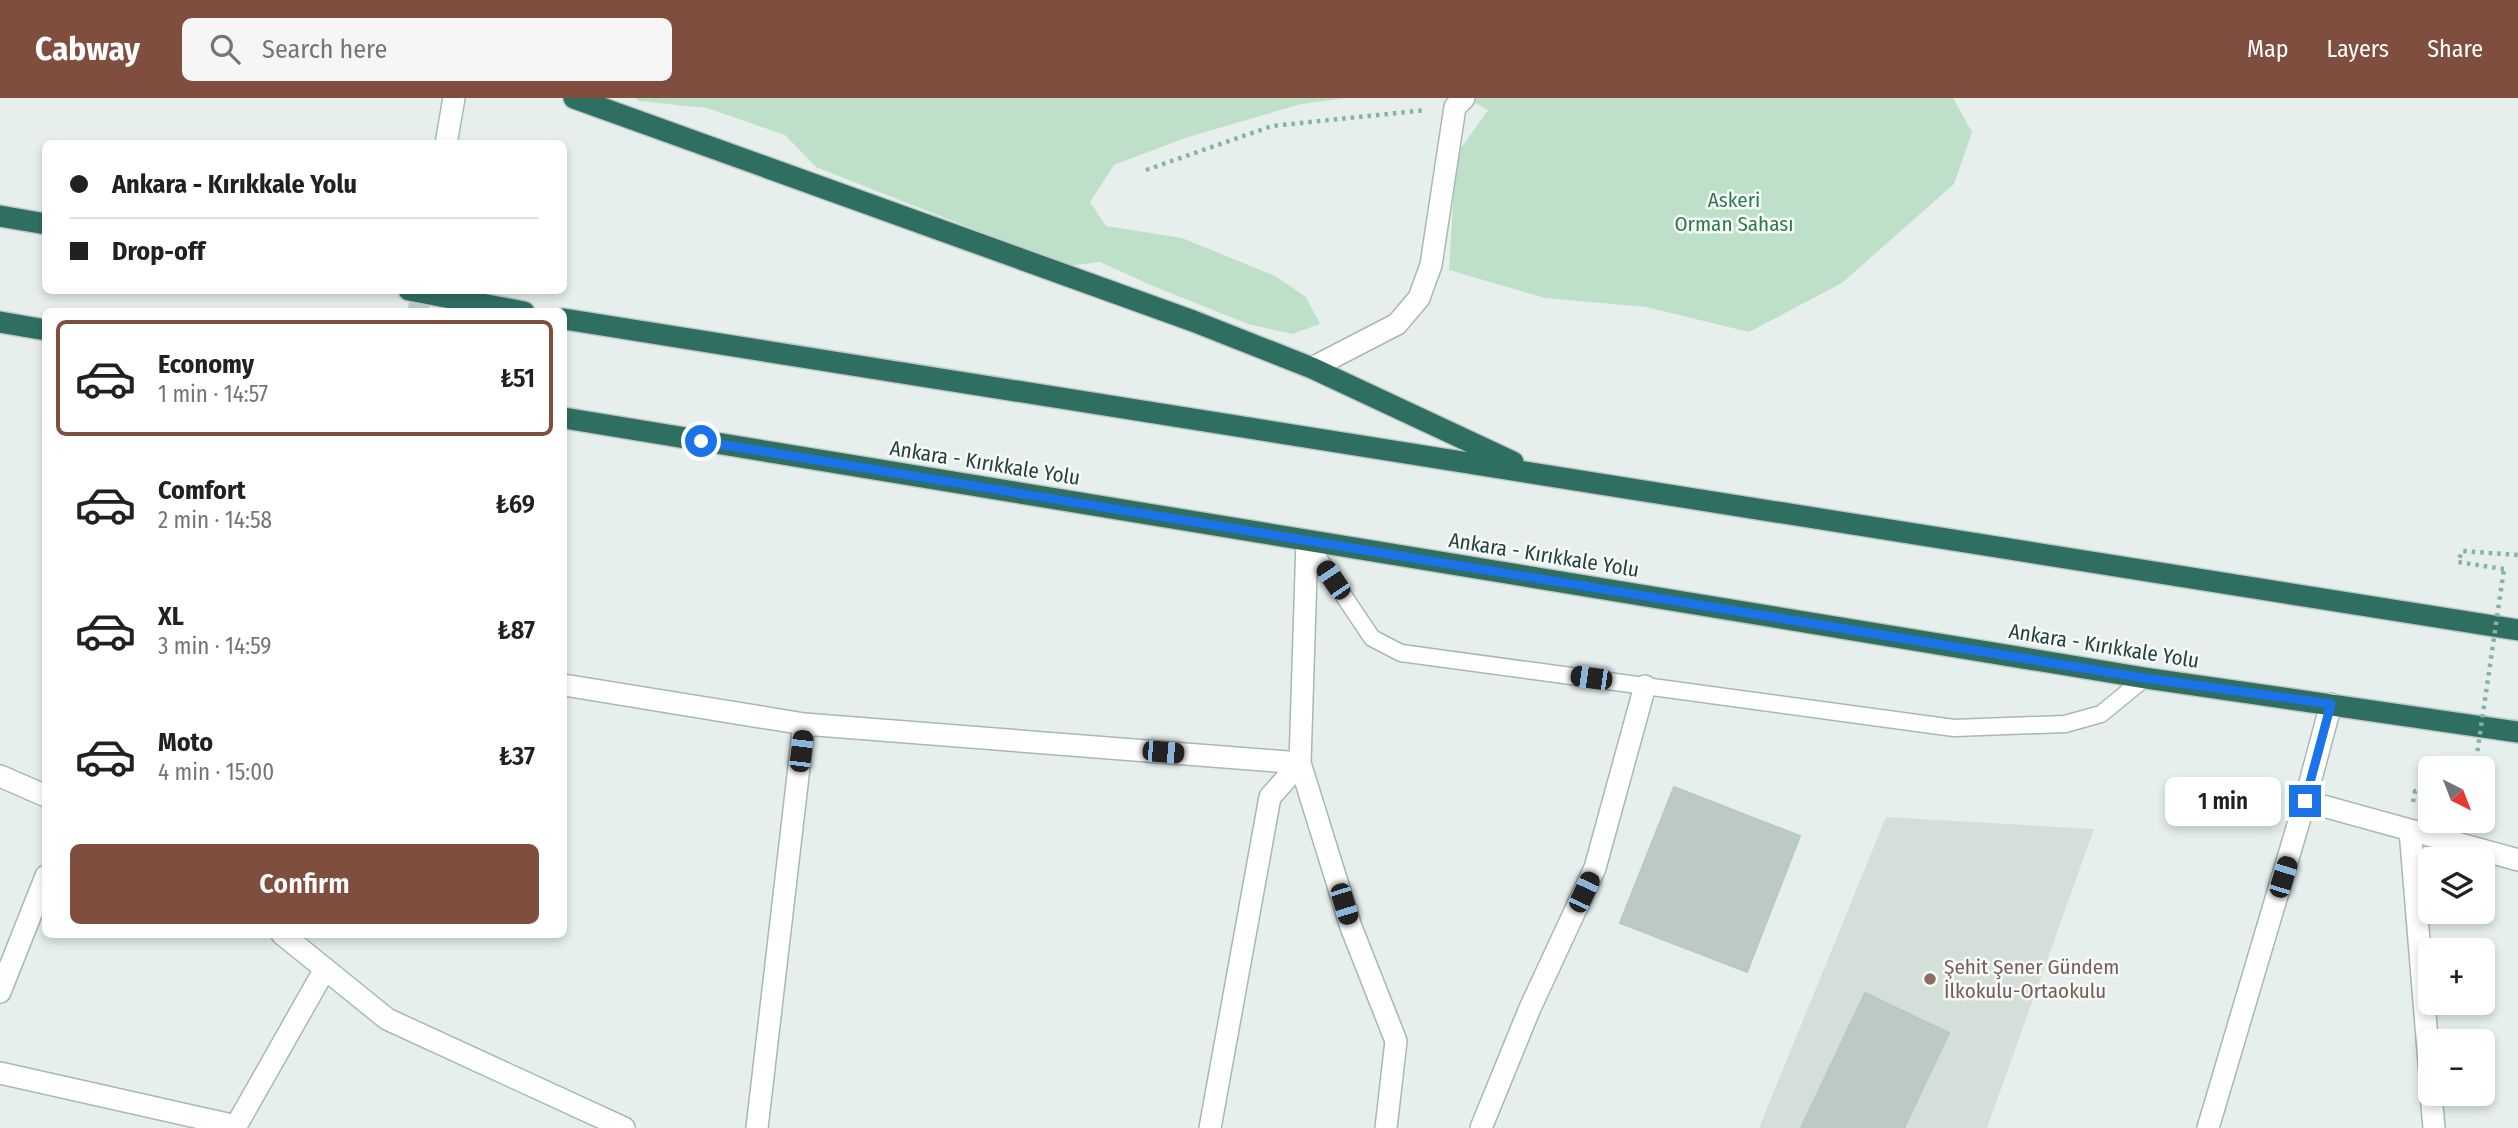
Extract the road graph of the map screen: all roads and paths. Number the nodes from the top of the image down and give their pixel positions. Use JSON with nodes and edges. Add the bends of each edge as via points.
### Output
{"nodes":[{"id":1,"x":454,"y":98,"type":"edge"},
{"id":2,"x":574,"y":98,"type":"edge"},
{"id":3,"x":1460,"y":103,"type":"edge"},
{"id":4,"x":447,"y":140,"type":"edge"},
{"id":5,"x":1146,"y":170,"type":"dead end"},
{"id":6,"x":0,"y":216,"type":"edge"},
{"id":7,"x":42,"y":223,"type":"edge"},
{"id":8,"x":430,"y":294,"type":"edge"},
{"id":9,"x":503,"y":308,"type":"edge"},
{"id":10,"x":567,"y":320,"type":"edge"},
{"id":11,"x":0,"y":322,"type":"edge"},
{"id":12,"x":42,"y":329,"type":"edge"},
{"id":13,"x":1312,"y":368,"type":"junction"},
{"id":14,"x":567,"y":418,"type":"edge"},
{"id":15,"x":1537,"y":473,"type":"junction"},
{"id":16,"x":1307,"y":541,"type":"junction"},
{"id":17,"x":2518,"y":555,"type":"edge"},
{"id":18,"x":2518,"y":630,"type":"edge"},
{"id":19,"x":2144,"y":678,"type":"junction"},
{"id":20,"x":567,"y":685,"type":"edge"},
{"id":21,"x":1645,"y":685,"type":"junction"},
{"id":22,"x":2331,"y":704,"type":"junction"},
{"id":23,"x":804,"y":724,"type":"junction"},
{"id":24,"x":2518,"y":732,"type":"edge"},
{"id":25,"x":2477,"y":756,"type":"edge"},
{"id":26,"x":1300,"y":763,"type":"junction"},
{"id":27,"x":0,"y":776,"type":"edge"},
{"id":28,"x":2415,"y":791,"type":"dead end"},
{"id":29,"x":2418,"y":791,"type":"edge"},
{"id":30,"x":42,"y":794,"type":"edge"},
{"id":31,"x":2305,"y":801,"type":"junction"},
{"id":32,"x":2410,"y":830,"type":"junction"},
{"id":33,"x":2518,"y":860,"type":"edge"},
{"id":34,"x":42,"y":886,"type":"edge"},
{"id":35,"x":287,"y":938,"type":"edge"},
{"id":36,"x":325,"y":969,"type":"junction"},
{"id":37,"x":0,"y":992,"type":"edge"},
{"id":38,"x":2426,"y":1029,"type":"edge"},
{"id":39,"x":0,"y":1073,"type":"edge"},
{"id":40,"x":2432,"y":1106,"type":"edge"},
{"id":41,"x":624,"y":1128,"type":"edge"},
{"id":42,"x":757,"y":1128,"type":"edge"},
{"id":43,"x":1210,"y":1128,"type":"edge"},
{"id":44,"x":1386,"y":1128,"type":"edge"},
{"id":45,"x":1481,"y":1128,"type":"edge"},
{"id":46,"x":2208,"y":1128,"type":"edge"},
{"id":47,"x":2434,"y":1128,"type":"edge"}],
"edges":[{"from":1,"to":4,"type":"street"},
{"from":2,"to":13,"type":"highway"},
{"from":3,"to":5,"type":"path","via":[[1272,126]]},
{"from":3,"to":13,"type":"street","via":[[1431,265],[1419,298],[1397,324]]},
{"from":6,"to":7,"type":"highway"},
{"from":8,"to":9,"type":"highway"},
{"from":10,"to":15,"type":"highway"},
{"from":11,"to":12,"type":"highway"},
{"from":13,"to":15,"type":"highway"},
{"from":14,"to":16,"type":"highway","name":"Ankara - Kırıkkale Yolu"},
{"from":15,"to":18,"type":"highway"},
{"from":16,"to":19,"type":"highway","name":"Ankara - Kırıkkale Yolu"},
{"from":16,"to":21,"type":"lane","via":[[1372,638],[1401,653]]},
{"from":16,"to":26,"type":"street"},
{"from":17,"to":25,"type":"path","bridge":true,"via":[[2462,551],[2458,562],[2504,569]]},
{"from":19,"to":21,"type":"lane","via":[[2101,714],[2065,724],[1954,728]]},
{"from":19,"to":22,"type":"highway","name":"Ankara - Kırıkkale Yolu"},
{"from":20,"to":23,"type":"street"},
{"from":21,"to":45,"type":"street","via":[[1595,869]]},
{"from":22,"to":24,"type":"highway","name":"Ankara - Kırıkkale Yolu"},
{"from":22,"to":31,"type":"street"},
{"from":23,"to":26,"type":"street"},
{"from":23,"to":42,"type":"street"},
{"from":26,"to":43,"type":"street","via":[[1270,797]]},
{"from":26,"to":44,"type":"street","via":[[1351,927],[1396,1041]]},
{"from":27,"to":30,"type":"street"},
{"from":28,"to":29,"type":"path"},
{"from":31,"to":32,"type":"street"},
{"from":31,"to":46,"type":"street"},
{"from":32,"to":33,"type":"street"},
{"from":32,"to":38,"type":"street"},
{"from":34,"to":37,"type":"street"},
{"from":35,"to":36,"type":"street"},
{"from":36,"to":39,"type":"street","via":[[236,1126]]},
{"from":36,"to":41,"type":"street","via":[[387,1019]]},
{"from":40,"to":47,"type":"street"}]}
